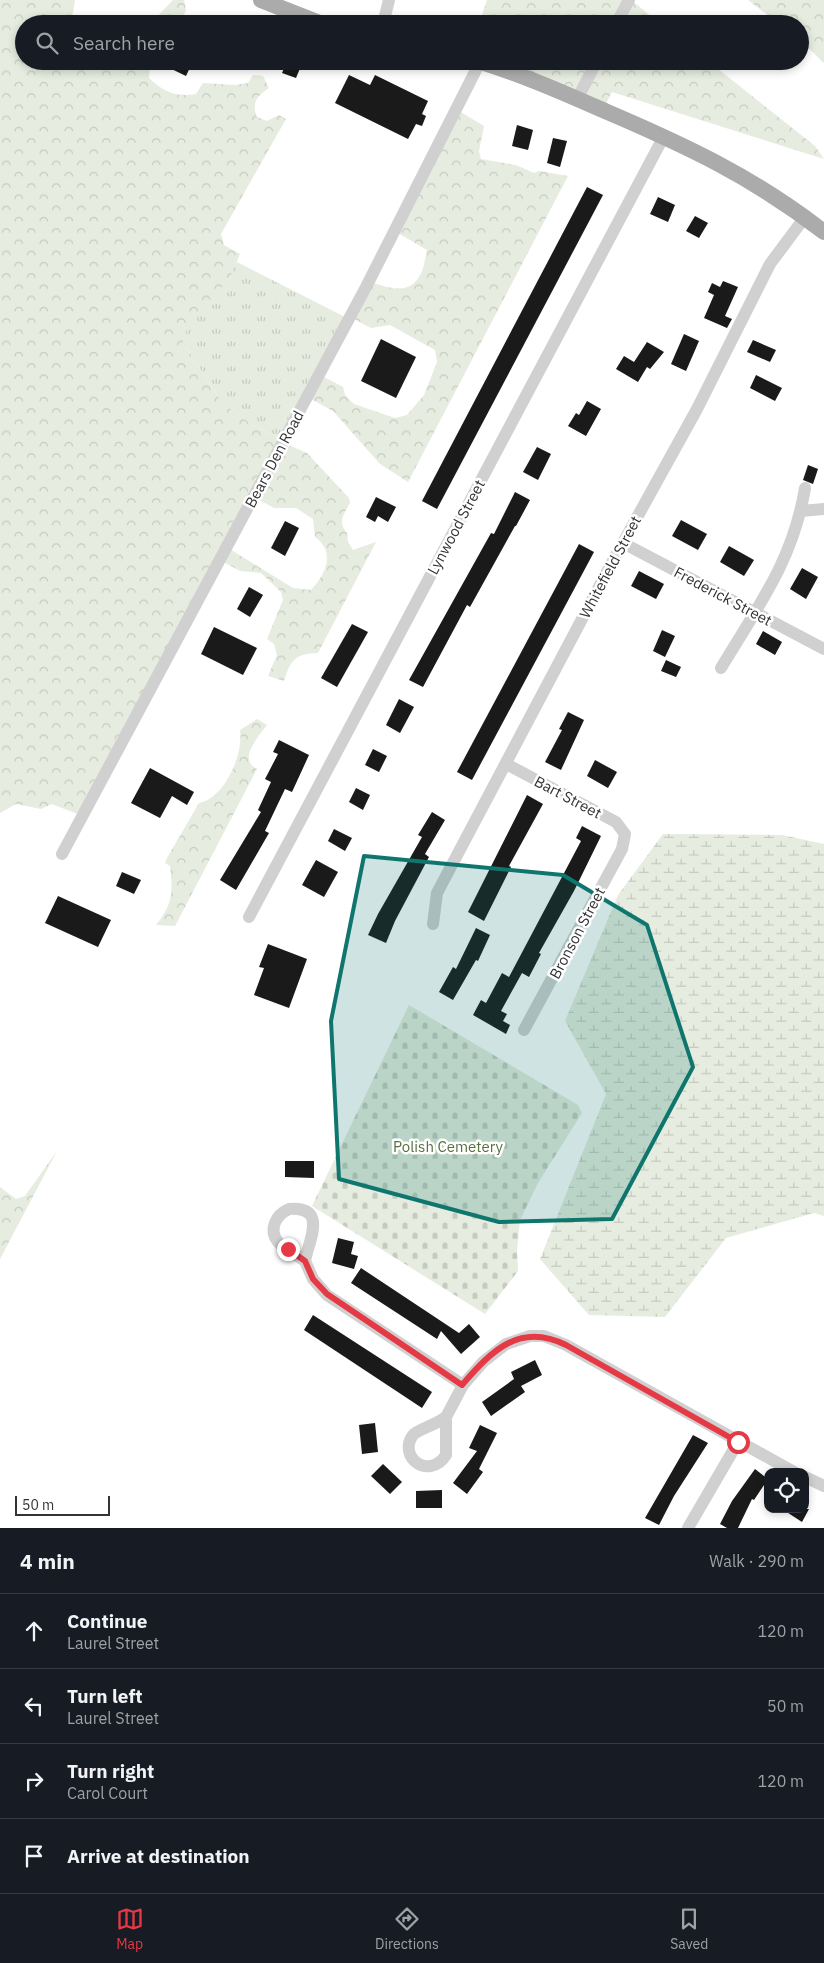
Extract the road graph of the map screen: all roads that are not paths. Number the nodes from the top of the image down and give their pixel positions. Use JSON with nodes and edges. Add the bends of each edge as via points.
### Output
{"nodes":[{"id":1,"x":261,"y":0,"type":"edge"},
{"id":2,"x":389,"y":0,"type":"edge"},
{"id":3,"x":629,"y":0,"type":"edge"},
{"id":4,"x":299,"y":15,"type":"edge"},
{"id":5,"x":385,"y":15,"type":"edge"},
{"id":6,"x":621,"y":15,"type":"edge"},
{"id":7,"x":475,"y":70,"type":"edge"},
{"id":8,"x":500,"y":70,"type":"edge"},
{"id":9,"x":592,"y":70,"type":"edge"},
{"id":10,"x":577,"y":99,"type":"junction"},
{"id":11,"x":664,"y":136,"type":"junction"},
{"id":12,"x":804,"y":217,"type":"junction"},
{"id":13,"x":824,"y":232,"type":"edge"},
{"id":14,"x":805,"y":488,"type":"dead end"},
{"id":15,"x":824,"y":509,"type":"edge"},
{"id":16,"x":801,"y":511,"type":"junction"},
{"id":17,"x":623,"y":543,"type":"junction"},
{"id":18,"x":754,"y":612,"type":"junction"},
{"id":19,"x":824,"y":649,"type":"edge"},
{"id":20,"x":721,"y":668,"type":"dead end"},
{"id":21,"x":506,"y":764,"type":"junction"},
{"id":22,"x":625,"y":834,"type":"joint"},
{"id":23,"x":62,"y":854,"type":"dead end"},
{"id":24,"x":249,"y":917,"type":"dead end"},
{"id":25,"x":433,"y":924,"type":"dead end"},
{"id":26,"x":524,"y":1030,"type":"dead end"},
{"id":27,"x":305,"y":1261,"type":"dead end"},
{"id":28,"x":462,"y":1385,"type":"junction"},
{"id":29,"x":446,"y":1417,"type":"dead end"},
{"id":30,"x":738,"y":1442,"type":"junction"},
{"id":31,"x":787,"y":1468,"type":"edge"},
{"id":32,"x":809,"y":1479,"type":"edge"},
{"id":33,"x":824,"y":1486,"type":"edge"},
{"id":34,"x":688,"y":1528,"type":"edge"}],
"edges":[{"from":1,"to":4,"type":"main road"},
{"from":2,"to":5,"type":"street"},
{"from":3,"to":6,"type":"street"},
{"from":7,"to":23,"type":"street","name":"Bears Den Road","via":[[366,287]]},
{"from":8,"to":10,"type":"main road"},
{"from":9,"to":10,"type":"street"},
{"from":10,"to":11,"type":"main road"},
{"from":11,"to":12,"type":"main road","via":[[742,175]]},
{"from":11,"to":24,"type":"street","name":"Lynwood Street"},
{"from":12,"to":13,"type":"main road"},
{"from":12,"to":17,"type":"street","name":"Whitefield Street","via":[[770,264],[697,409]]},
{"from":14,"to":16,"type":"street"},
{"from":15,"to":16,"type":"street"},
{"from":16,"to":18,"type":"street","via":[[786,558]]},
{"from":17,"to":18,"type":"street","name":"Frederick Street"},
{"from":17,"to":21,"type":"street","name":"Whitefield Street"},
{"from":18,"to":19,"type":"street","name":"Frederick Street"},
{"from":18,"to":20,"type":"street"},
{"from":21,"to":22,"type":"street","name":"Bart Street","via":[[616,822]]},
{"from":21,"to":25,"type":"street","name":"Whitefield Street","via":[[436,893]]},
{"from":22,"to":26,"type":"street","name":"Bronson Street","via":[[622,849]]},
{"from":27,"to":28,"type":"street","via":[[313,1279],[327,1294]]},
{"from":28,"to":29,"type":"street"},
{"from":28,"to":30,"type":"street","via":[[497,1350],[516,1340],[544,1336],[566,1345]]},
{"from":30,"to":31,"type":"street"},
{"from":30,"to":34,"type":"street"},
{"from":32,"to":33,"type":"street"}]}
